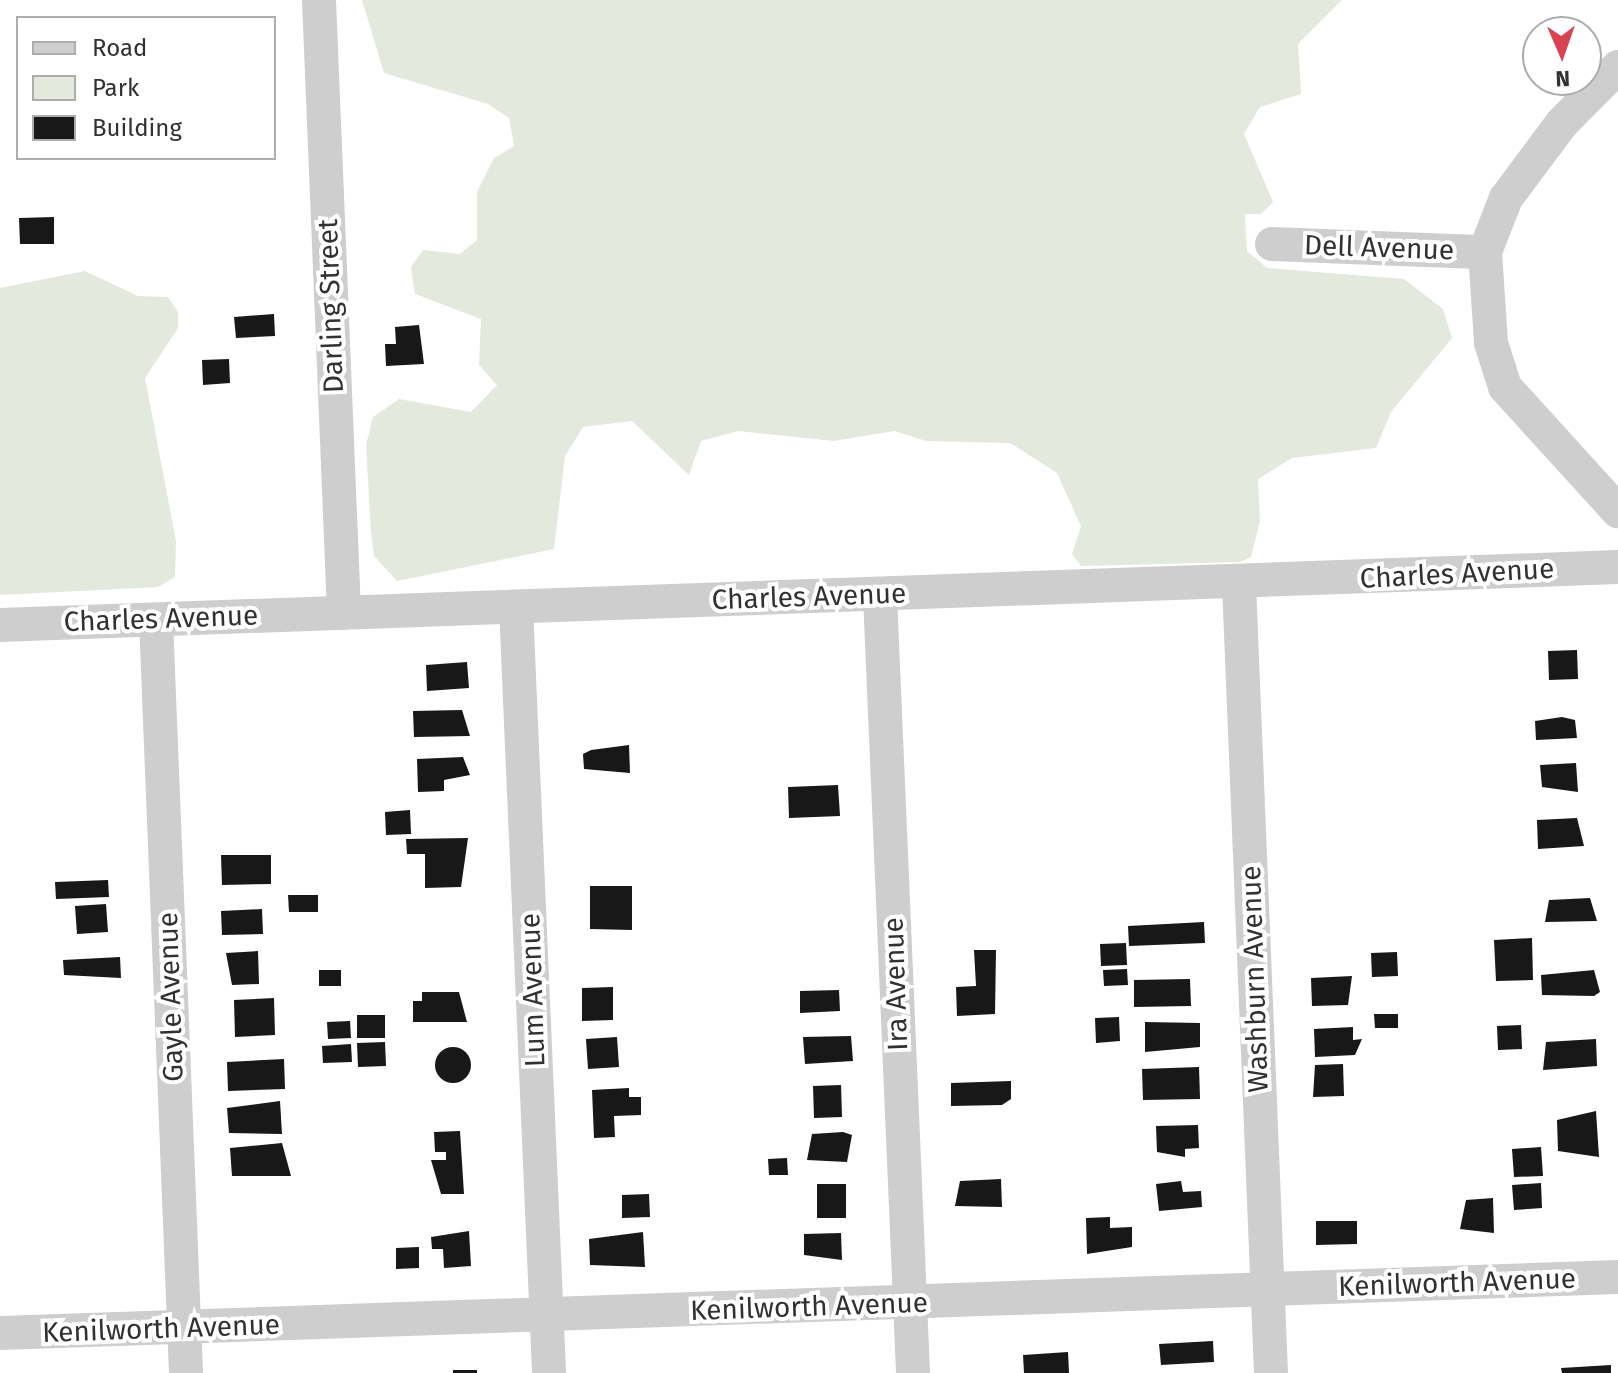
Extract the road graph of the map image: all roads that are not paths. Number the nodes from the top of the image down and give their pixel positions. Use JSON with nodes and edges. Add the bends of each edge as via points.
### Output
{"nodes":[{"id":1,"x":319,"y":0,"type":"edge"},
{"id":2,"x":1618,"y":67,"type":"edge"},
{"id":3,"x":1272,"y":244,"type":"dead end"},
{"id":4,"x":1485,"y":252,"type":"junction"},
{"id":5,"x":1618,"y":511,"type":"edge"},
{"id":6,"x":1618,"y":567,"type":"edge"},
{"id":7,"x":1239,"y":584,"type":"junction"},
{"id":8,"x":880,"y":595,"type":"junction"},
{"id":9,"x":516,"y":607,"type":"junction"},
{"id":10,"x":344,"y":612,"type":"junction"},
{"id":11,"x":156,"y":620,"type":"junction"},
{"id":12,"x":0,"y":625,"type":"edge"},
{"id":13,"x":1618,"y":1277,"type":"edge"},
{"id":14,"x":1268,"y":1290,"type":"junction"},
{"id":15,"x":909,"y":1304,"type":"junction"},
{"id":16,"x":547,"y":1315,"type":"junction"},
{"id":17,"x":185,"y":1329,"type":"junction"},
{"id":18,"x":0,"y":1333,"type":"edge"},
{"id":19,"x":186,"y":1373,"type":"edge"},
{"id":20,"x":549,"y":1373,"type":"edge"},
{"id":21,"x":913,"y":1373,"type":"edge"},
{"id":22,"x":1271,"y":1373,"type":"edge"}],
"edges":[{"from":1,"to":10,"type":"street","name":"Darling Street"},
{"from":2,"to":4,"type":"street","via":[[1562,123],[1506,198]]},
{"from":3,"to":4,"type":"street","name":"Dell Avenue"},
{"from":4,"to":5,"type":"street","via":[[1491,343],[1505,387]]},
{"from":6,"to":7,"type":"street","name":"Charles Avenue"},
{"from":7,"to":8,"type":"street","name":"Charles Avenue"},
{"from":7,"to":14,"type":"street","name":"Washburn Avenue"},
{"from":8,"to":9,"type":"street","name":"Charles Avenue"},
{"from":8,"to":15,"type":"street","name":"Ira Avenue"},
{"from":9,"to":10,"type":"street","name":"Charles Avenue"},
{"from":9,"to":16,"type":"street","name":"Lum Avenue"},
{"from":10,"to":11,"type":"street","name":"Charles Avenue"},
{"from":11,"to":12,"type":"street","name":"Charles Avenue"},
{"from":11,"to":17,"type":"street","name":"Gayle Avenue"},
{"from":13,"to":14,"type":"street","name":"Kenilworth Avenue"},
{"from":14,"to":15,"type":"street","name":"Kenilworth Avenue"},
{"from":14,"to":22,"type":"street","name":"Washburn Avenue"},
{"from":15,"to":16,"type":"street","name":"Kenilworth Avenue"},
{"from":15,"to":21,"type":"street","name":"Ira Avenue"},
{"from":16,"to":17,"type":"street","name":"Kenilworth Avenue"},
{"from":16,"to":20,"type":"street","name":"Lum Avenue"},
{"from":17,"to":18,"type":"street","name":"Kenilworth Avenue"},
{"from":17,"to":19,"type":"street","name":"Gayle Avenue"}]}
